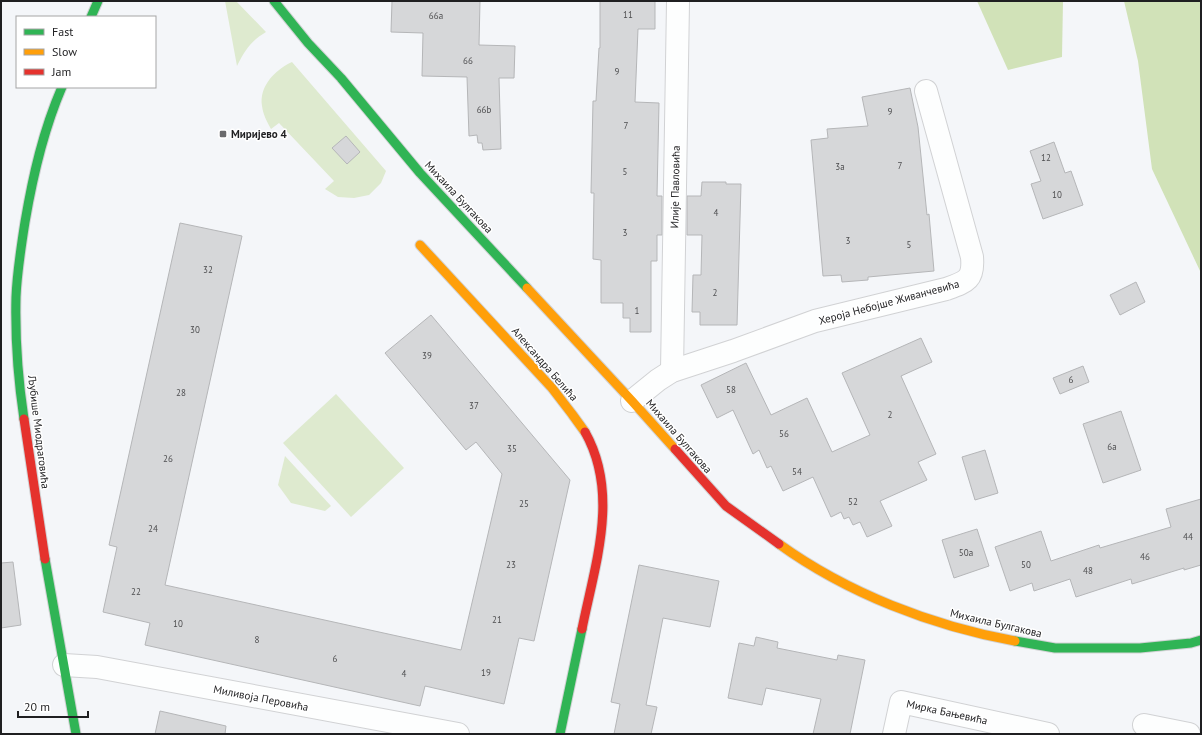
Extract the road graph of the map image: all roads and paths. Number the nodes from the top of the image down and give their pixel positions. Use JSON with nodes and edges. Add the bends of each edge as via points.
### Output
{"nodes":[{"id":1,"x":98,"y":1,"type":"edge"},
{"id":2,"x":274,"y":1,"type":"edge"},
{"id":3,"x":678,"y":2,"type":"dead end"},
{"id":4,"x":91,"y":16,"type":"edge"},
{"id":5,"x":62,"y":88,"type":"edge"},
{"id":6,"x":926,"y":91,"type":"dead end"},
{"id":7,"x":420,"y":245,"type":"dead end"},
{"id":8,"x":672,"y":371,"type":"junction"},
{"id":9,"x":632,"y":401,"type":"junction"},
{"id":10,"x":1201,"y":640,"type":"edge"},
{"id":11,"x":64,"y":665,"type":"junction"},
{"id":12,"x":1144,"y":725,"type":"dead end"},
{"id":13,"x":76,"y":734,"type":"edge"},
{"id":14,"x":458,"y":734,"type":"edge"},
{"id":15,"x":560,"y":734,"type":"edge"},
{"id":16,"x":894,"y":734,"type":"edge"},
{"id":17,"x":1048,"y":734,"type":"edge"},
{"id":18,"x":1189,"y":734,"type":"edge"}],
"edges":[{"from":1,"to":4,"type":"street"},
{"from":2,"to":9,"type":"street","name":"Михаила Булгакова","via":[[308,43],[342,78],[420,173]]},
{"from":3,"to":8,"type":"street","name":"Илије Павловића"},
{"from":5,"to":11,"type":"street","name":"Љубише Миодраговића","via":[[50,114],[38,154],[24,228],[16,308],[17,354],[28,451]]},
{"from":6,"to":8,"type":"street","name":"Хероја Небојше Живанчевића","via":[[972,257],[973,268],[970,277],[962,284],[946,289],[815,321]]},
{"from":7,"to":15,"type":"street","name":"Александра Белића","via":[[552,388],[586,435],[598,462],[604,505],[599,552]]},
{"from":8,"to":9,"type":"street","name":"Хероја Небојше Живанчевића"},
{"from":9,"to":10,"type":"street","name":"Михаила Булгакова","via":[[726,506],[801,560],[855,590],[934,621],[989,636],[1055,648],[1140,648]]},
{"from":11,"to":13,"type":"street","name":"Љубише Миодраговића"},
{"from":11,"to":14,"type":"street","name":"Миливоја Перовића","via":[[97,667]]},
{"from":12,"to":18,"type":"street"},
{"from":16,"to":17,"type":"street","name":"Мирка Бањевића","via":[[901,702]]}]}
